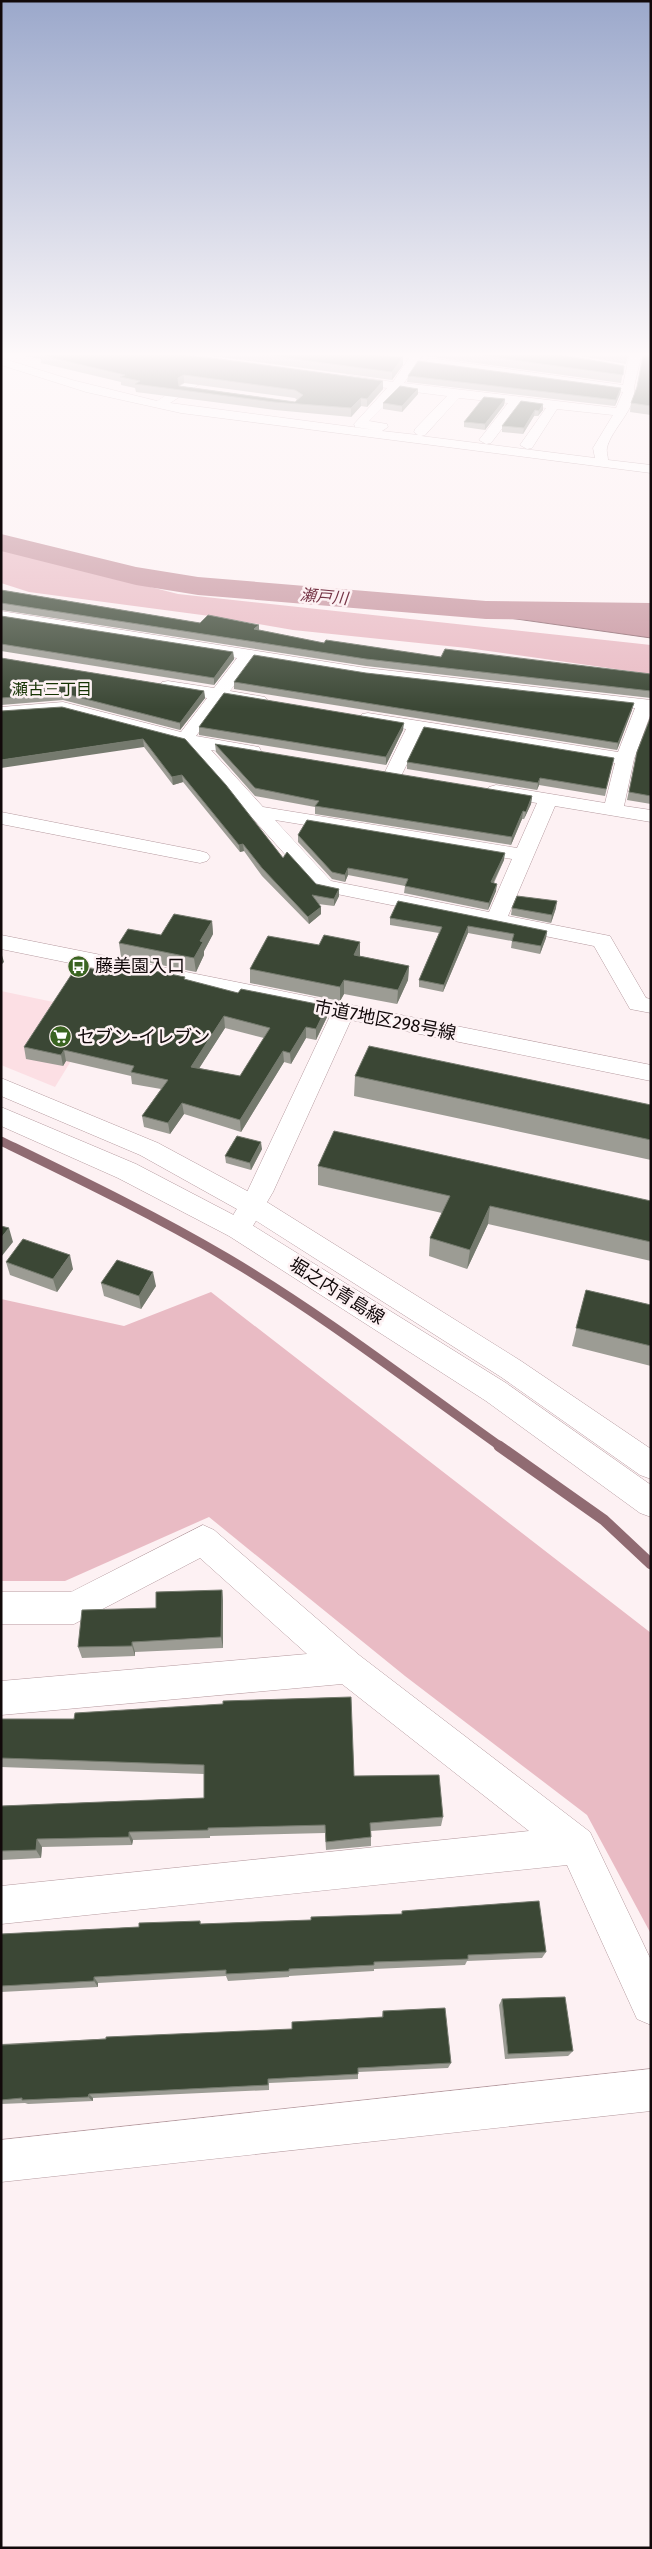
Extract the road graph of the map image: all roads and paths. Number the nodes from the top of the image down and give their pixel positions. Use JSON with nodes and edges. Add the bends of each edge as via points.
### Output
{"nodes":[{"id":1,"x":1,"y":616,"type":"edge"},
{"id":2,"x":249,"y":654,"type":"junction"},
{"id":3,"x":152,"y":683,"type":"edge"},
{"id":4,"x":219,"y":694,"type":"junction"},
{"id":5,"x":275,"y":703,"type":"edge"},
{"id":6,"x":648,"y":704,"type":"edge"},
{"id":7,"x":1,"y":712,"type":"edge"},
{"id":8,"x":351,"y":715,"type":"edge"},
{"id":9,"x":417,"y":726,"type":"junction"},
{"id":10,"x":189,"y":740,"type":"junction"},
{"id":11,"x":269,"y":753,"type":"edge"},
{"id":12,"x":625,"y":759,"type":"junction"},
{"id":13,"x":374,"y":771,"type":"edge"},
{"id":14,"x":393,"y":774,"type":"junction"},
{"id":15,"x":413,"y":777,"type":"edge"},
{"id":16,"x":480,"y":788,"type":"edge"},
{"id":17,"x":548,"y":800,"type":"junction"},
{"id":18,"x":613,"y":810,"type":"junction"},
{"id":19,"x":254,"y":811,"type":"junction"},
{"id":20,"x":651,"y":816,"type":"edge"},
{"id":21,"x":1,"y":818,"type":"edge"},
{"id":22,"x":524,"y":855,"type":"junction"},
{"id":23,"x":200,"y":857,"type":"dead end"},
{"id":24,"x":496,"y":920,"type":"junction"},
{"id":25,"x":1,"y":942,"type":"edge"},
{"id":26,"x":651,"y":1006,"type":"edge"},
{"id":27,"x":344,"y":1012,"type":"junction"},
{"id":28,"x":651,"y":1073,"type":"edge"},
{"id":29,"x":1,"y":1086,"type":"edge"},
{"id":30,"x":1,"y":1116,"type":"edge"},
{"id":31,"x":253,"y":1206,"type":"junction"},
{"id":32,"x":238,"y":1229,"type":"junction"},
{"id":33,"x":651,"y":1466,"type":"edge"},
{"id":34,"x":651,"y":1503,"type":"edge"},
{"id":35,"x":1,"y":1608,"type":"edge"},
{"id":36,"x":347,"y":1667,"type":"junction"},
{"id":37,"x":1,"y":1698,"type":"edge"},
{"id":38,"x":576,"y":1845,"type":"junction"},
{"id":39,"x":1,"y":1906,"type":"edge"},
{"id":40,"x":651,"y":2005,"type":"edge"},
{"id":41,"x":651,"y":2090,"type":"edge"},
{"id":42,"x":1,"y":2161,"type":"edge"}],
"edges":[{"from":1,"to":2,"type":"street","via":[[24,626]]},
{"from":2,"to":4,"type":"street"},
{"from":2,"to":6,"type":"street","via":[[366,673]]},
{"from":3,"to":4,"type":"street"},
{"from":4,"to":5,"type":"street"},
{"from":4,"to":10,"type":"street"},
{"from":6,"to":12,"type":"street"},
{"from":7,"to":10,"type":"street","via":[[63,707]]},
{"from":8,"to":9,"type":"street"},
{"from":9,"to":12,"type":"street"},
{"from":9,"to":14,"type":"street"},
{"from":10,"to":11,"type":"street"},
{"from":10,"to":19,"type":"street"},
{"from":12,"to":18,"type":"street"},
{"from":13,"to":14,"type":"street"},
{"from":14,"to":15,"type":"street"},
{"from":16,"to":17,"type":"street"},
{"from":17,"to":18,"type":"street"},
{"from":17,"to":22,"type":"street"},
{"from":18,"to":20,"type":"street"},
{"from":19,"to":22,"type":"street"},
{"from":19,"to":24,"type":"street","via":[[324,886]]},
{"from":21,"to":23,"type":"street"},
{"from":22,"to":24,"type":"street"},
{"from":24,"to":26,"type":"street","via":[[602,941],[638,1004]]},
{"from":25,"to":27,"type":"street","name":"市道7地区298号線"},
{"from":27,"to":28,"type":"street","name":"市道7地区298号線"},
{"from":27,"to":31,"type":"street"},
{"from":29,"to":31,"type":"street","name":"堀之内青島線","via":[[149,1149]]},
{"from":30,"to":32,"type":"street","name":"堀之内青島線","via":[[127,1171]]},
{"from":31,"to":32,"type":"street"},
{"from":31,"to":33,"type":"street","name":"堀之内青島線","via":[[511,1369]]},
{"from":32,"to":34,"type":"street","name":"堀之内青島線","via":[[496,1392]]},
{"from":35,"to":36,"type":"street","via":[[74,1608],[203,1540]]},
{"from":36,"to":37,"type":"street"},
{"from":36,"to":38,"type":"street"},
{"from":38,"to":39,"type":"street"},
{"from":38,"to":40,"type":"street"},
{"from":41,"to":42,"type":"street"}]}
